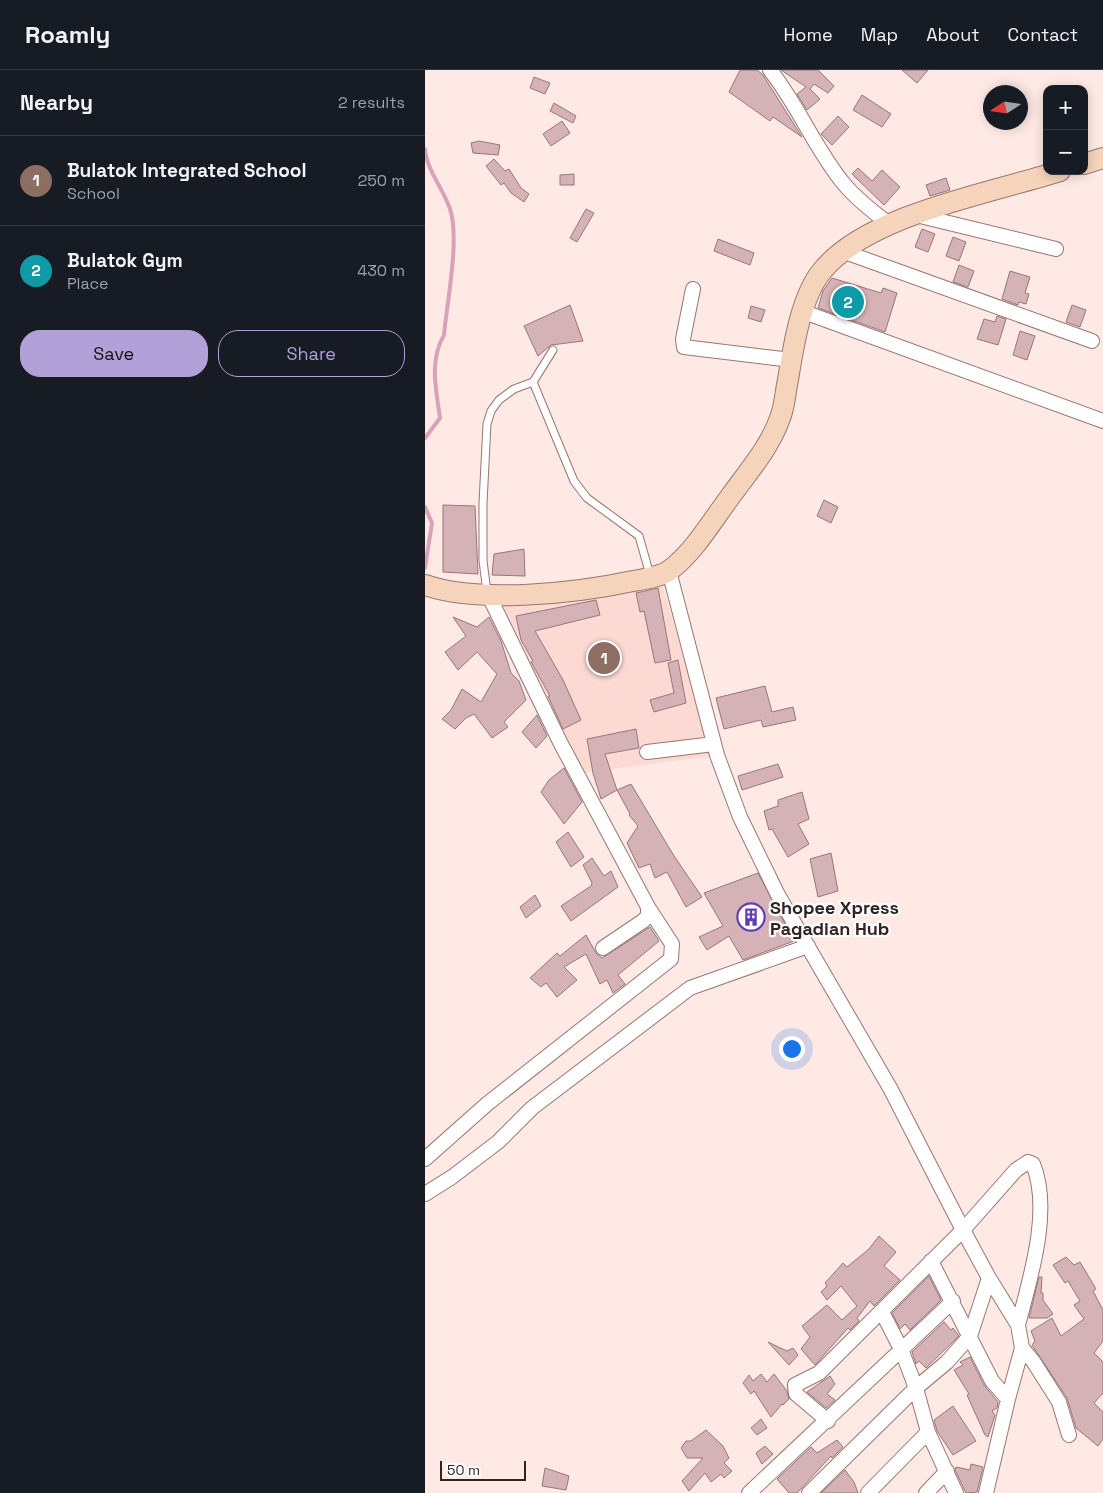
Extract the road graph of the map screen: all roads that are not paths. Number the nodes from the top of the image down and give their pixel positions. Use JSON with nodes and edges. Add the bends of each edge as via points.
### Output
{"nodes":[{"id":1,"x":770,"y":70,"type":"edge"},
{"id":2,"x":1103,"y":158,"type":"edge"},
{"id":3,"x":1088,"y":163,"type":"edge"},
{"id":4,"x":1046,"y":175,"type":"edge"},
{"id":5,"x":914,"y":214,"type":"junction"},
{"id":6,"x":891,"y":225,"type":"junction"},
{"id":7,"x":1056,"y":249,"type":"dead end"},
{"id":8,"x":842,"y":251,"type":"junction"},
{"id":9,"x":693,"y":289,"type":"dead end"},
{"id":10,"x":803,"y":312,"type":"junction"},
{"id":11,"x":1092,"y":341,"type":"dead end"},
{"id":12,"x":553,"y":350,"type":"dead end"},
{"id":13,"x":791,"y":360,"type":"junction"},
{"id":14,"x":533,"y":382,"type":"junction"},
{"id":15,"x":1103,"y":421,"type":"edge"},
{"id":16,"x":660,"y":574,"type":"junction"},
{"id":17,"x":425,"y":585,"type":"edge"},
{"id":18,"x":488,"y":594,"type":"junction"},
{"id":19,"x":715,"y":744,"type":"junction"},
{"id":20,"x":647,"y":752,"type":"dead end"},
{"id":21,"x":648,"y":907,"type":"junction"},
{"id":22,"x":809,"y":946,"type":"junction"},
{"id":23,"x":603,"y":948,"type":"dead end"},
{"id":24,"x":425,"y":1159,"type":"edge"},
{"id":25,"x":425,"y":1194,"type":"edge"},
{"id":26,"x":963,"y":1230,"type":"junction"},
{"id":27,"x":931,"y":1261,"type":"junction"},
{"id":28,"x":989,"y":1278,"type":"junction"},
{"id":29,"x":953,"y":1301,"type":"junction"},
{"id":30,"x":882,"y":1312,"type":"junction"},
{"id":31,"x":1019,"y":1325,"type":"junction"},
{"id":32,"x":970,"y":1336,"type":"junction"},
{"id":33,"x":1022,"y":1348,"type":"junction"},
{"id":34,"x":901,"y":1349,"type":"junction"},
{"id":35,"x":916,"y":1388,"type":"junction"},
{"id":36,"x":1008,"y":1399,"type":"junction"},
{"id":37,"x":828,"y":1420,"type":"junction"},
{"id":38,"x":928,"y":1432,"type":"junction"},
{"id":39,"x":1069,"y":1435,"type":"dead end"},
{"id":40,"x":947,"y":1471,"type":"junction"},
{"id":41,"x":749,"y":1493,"type":"edge"},
{"id":42,"x":809,"y":1493,"type":"edge"},
{"id":43,"x":869,"y":1493,"type":"edge"},
{"id":44,"x":926,"y":1493,"type":"edge"},
{"id":45,"x":956,"y":1493,"type":"edge"},
{"id":46,"x":986,"y":1493,"type":"edge"}],
"edges":[{"from":1,"to":6,"type":"street","via":[[800,111],[844,184],[863,204]]},
{"from":2,"to":3,"type":"street"},
{"from":4,"to":5,"type":"street"},
{"from":5,"to":6,"type":"street"},
{"from":5,"to":7,"type":"street"},
{"from":6,"to":8,"type":"street"},
{"from":8,"to":10,"type":"street","via":[[821,272]]},
{"from":8,"to":11,"type":"street"},
{"from":9,"to":13,"type":"street","via":[[684,347]]},
{"from":10,"to":13,"type":"street"},
{"from":10,"to":15,"type":"street"},
{"from":12,"to":14,"type":"lane"},
{"from":13,"to":16,"type":"street","via":[[781,415],[773,436],[687,554]]},
{"from":14,"to":16,"type":"lane","via":[[574,480],[587,498],[639,536]]},
{"from":14,"to":18,"type":"lane","via":[[513,388],[499,400],[487,424],[483,561]]},
{"from":16,"to":18,"type":"street","via":[[581,590],[528,595]]},
{"from":16,"to":19,"type":"street"},
{"from":17,"to":18,"type":"street"},
{"from":18,"to":21,"type":"street","via":[[559,742]]},
{"from":19,"to":20,"type":"street"},
{"from":19,"to":22,"type":"street","via":[[740,817],[778,895]]},
{"from":21,"to":23,"type":"street","via":[[648,916],[643,921]]},
{"from":21,"to":24,"type":"street","via":[[672,944],[671,959],[487,1104]]},
{"from":22,"to":25,"type":"street","via":[[690,988],[532,1108],[490,1148]]},
{"from":22,"to":26,"type":"street","via":[[890,1088]]},
{"from":26,"to":27,"type":"street"},
{"from":26,"to":28,"type":"street"},
{"from":26,"to":31,"type":"street","via":[[1015,1170],[1027,1162],[1033,1164],[1041,1205],[1033,1270]]},
{"from":27,"to":29,"type":"street"},
{"from":27,"to":30,"type":"street"},
{"from":28,"to":31,"type":"street"},
{"from":28,"to":32,"type":"street"},
{"from":29,"to":32,"type":"street"},
{"from":29,"to":34,"type":"street"},
{"from":30,"to":34,"type":"street"},
{"from":30,"to":37,"type":"street","via":[[819,1373],[795,1385],[797,1394]]},
{"from":31,"to":33,"type":"street"},
{"from":32,"to":35,"type":"street","via":[[947,1362]]},
{"from":32,"to":36,"type":"street","via":[[992,1381]]},
{"from":33,"to":36,"type":"street"},
{"from":33,"to":39,"type":"street","via":[[1059,1402]]},
{"from":34,"to":35,"type":"street"},
{"from":34,"to":37,"type":"street"},
{"from":35,"to":38,"type":"street"},
{"from":35,"to":42,"type":"street"},
{"from":36,"to":46,"type":"street"},
{"from":37,"to":41,"type":"street"},
{"from":38,"to":40,"type":"street"},
{"from":38,"to":43,"type":"street"},
{"from":40,"to":44,"type":"street"},
{"from":40,"to":45,"type":"street"}]}
